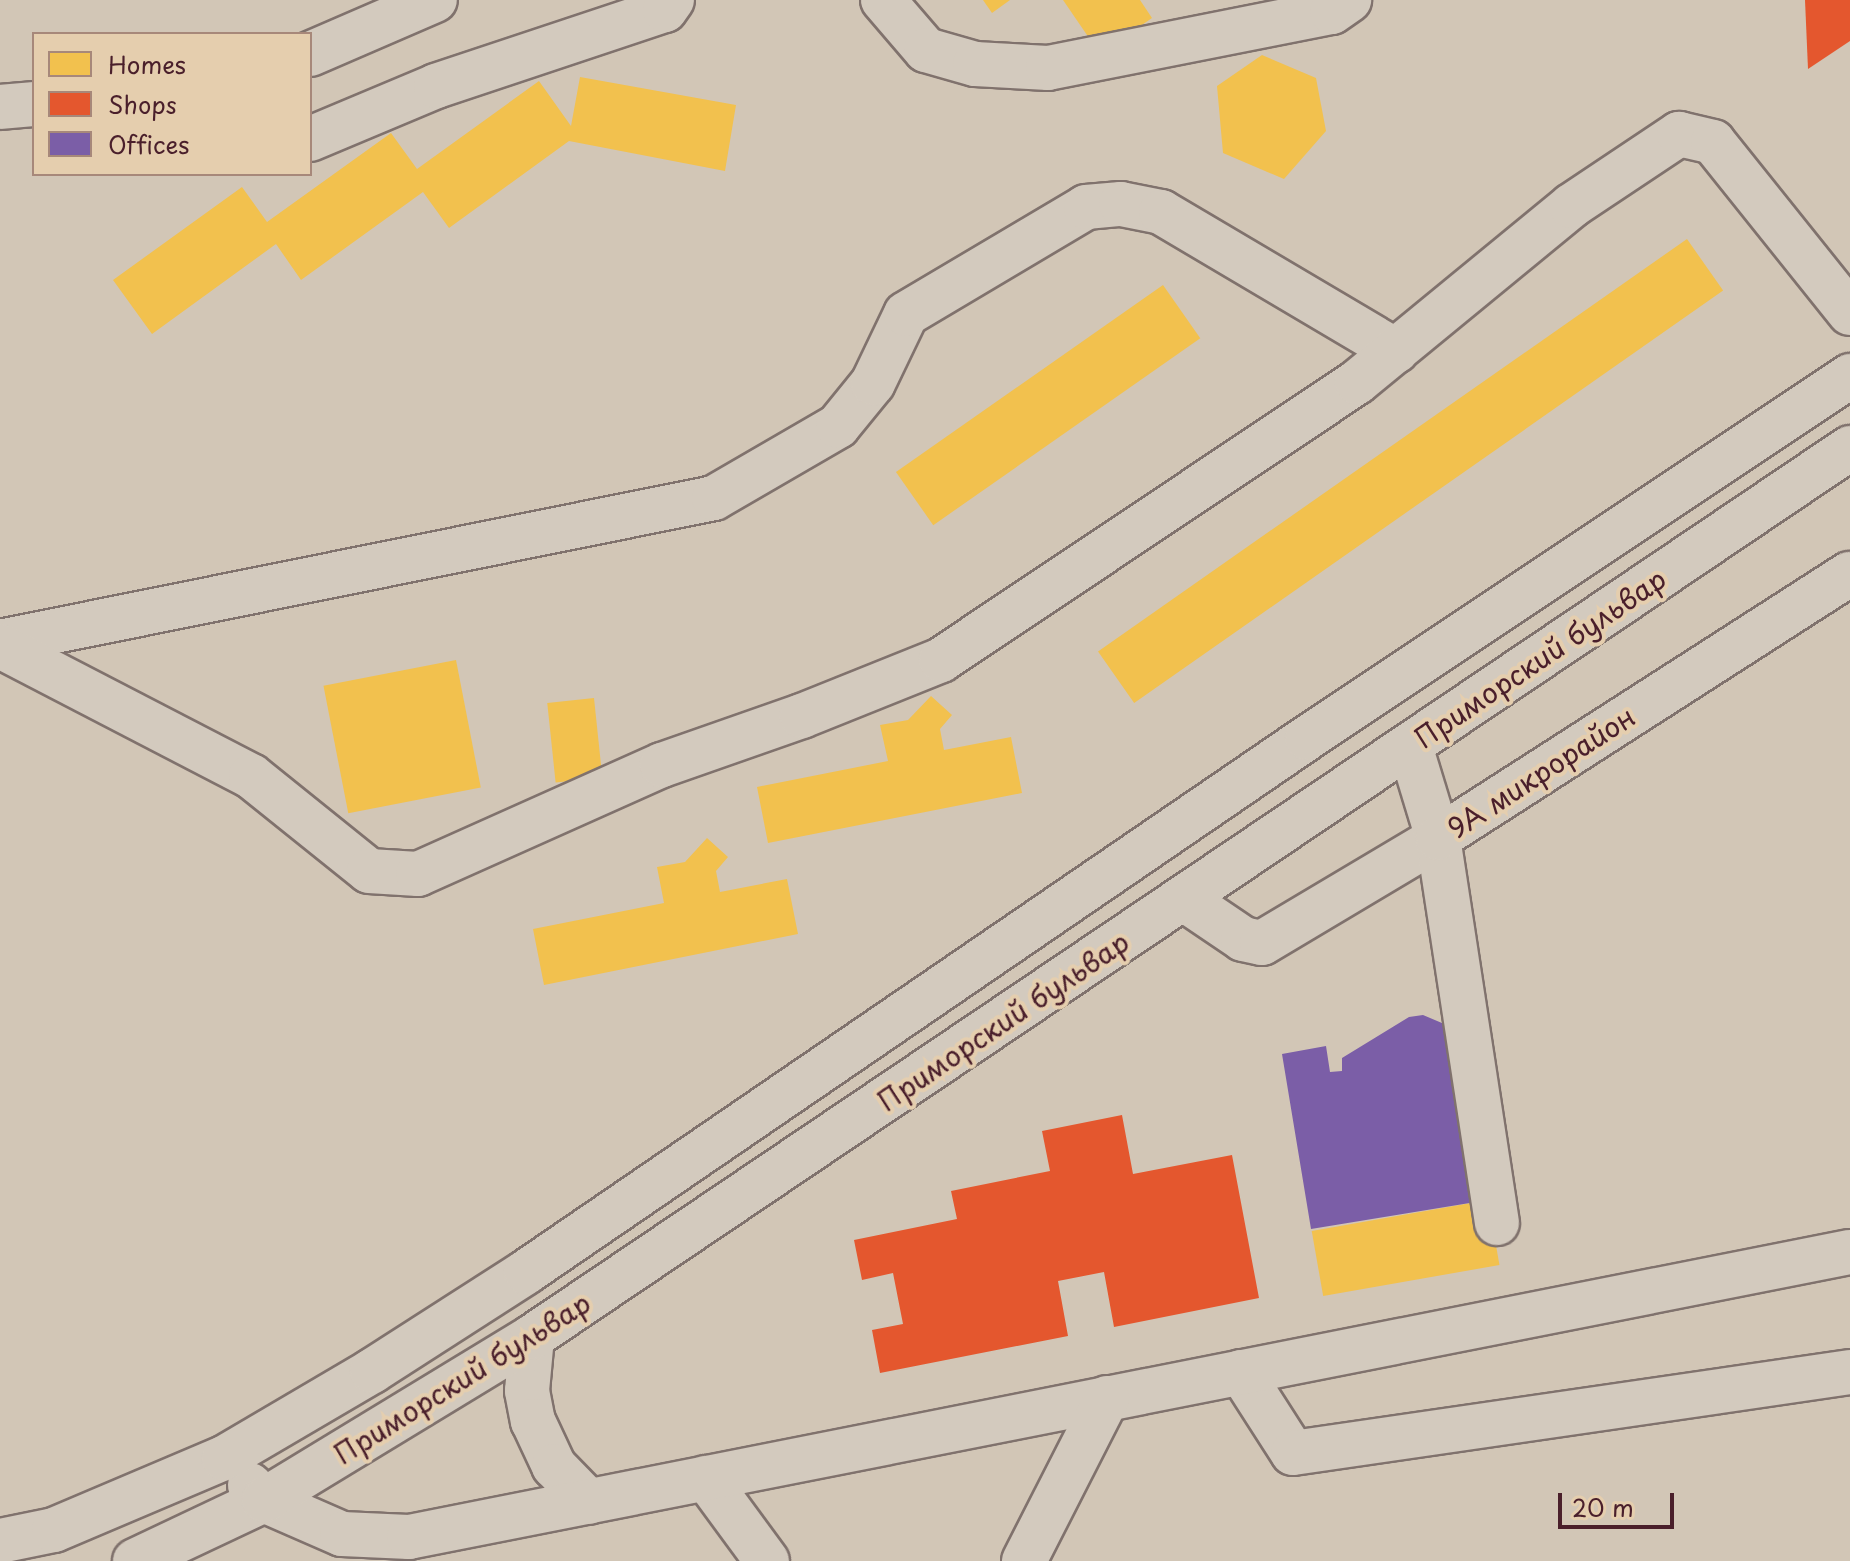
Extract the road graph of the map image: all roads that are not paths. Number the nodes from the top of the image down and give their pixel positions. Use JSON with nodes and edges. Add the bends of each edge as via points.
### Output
{"nodes":[{"id":1,"x":435,"y":0,"type":"edge"},
{"id":2,"x":672,"y":0,"type":"edge"},
{"id":3,"x":883,"y":0,"type":"edge"},
{"id":4,"x":1349,"y":0,"type":"edge"},
{"id":5,"x":312,"y":53,"type":"edge"},
{"id":6,"x":32,"y":104,"type":"edge"},
{"id":7,"x":0,"y":107,"type":"edge"},
{"id":8,"x":312,"y":138,"type":"edge"},
{"id":9,"x":1850,"y":313,"type":"edge"},
{"id":10,"x":1396,"y":351,"type":"junction"},
{"id":11,"x":1850,"y":376,"type":"edge"},
{"id":12,"x":1850,"y":448,"type":"edge"},
{"id":13,"x":1850,"y":574,"type":"edge"},
{"id":14,"x":0,"y":644,"type":"edge"},
{"id":15,"x":1410,"y":746,"type":"junction"},
{"id":16,"x":1438,"y":838,"type":"junction"},
{"id":17,"x":1184,"y":899,"type":"junction"},
{"id":18,"x":1497,"y":1223,"type":"dead end"},
{"id":19,"x":1850,"y":1252,"type":"edge"},
{"id":20,"x":532,"y":1337,"type":"junction"},
{"id":21,"x":1241,"y":1372,"type":"junction"},
{"id":22,"x":1850,"y":1372,"type":"edge"},
{"id":23,"x":1107,"y":1398,"type":"junction"},
{"id":24,"x":224,"y":1458,"type":"junction"},
{"id":25,"x":706,"y":1478,"type":"junction"},
{"id":26,"x":264,"y":1500,"type":"junction"},
{"id":27,"x":589,"y":1502,"type":"junction"},
{"id":28,"x":0,"y":1541,"type":"edge"},
{"id":29,"x":135,"y":1561,"type":"edge"},
{"id":30,"x":767,"y":1561,"type":"edge"},
{"id":31,"x":1024,"y":1561,"type":"edge"}],
"edges":[{"from":1,"to":5,"type":"street"},
{"from":2,"to":8,"type":"street","via":[[665,10],[436,86]]},
{"from":3,"to":4,"type":"street","via":[[926,50],[975,64],[1048,68],[1332,12]]},
{"from":6,"to":7,"type":"street"},
{"from":9,"to":10,"type":"street","via":[[1713,142],[1679,134],[1571,206]]},
{"from":10,"to":14,"type":"street","via":[[1161,212],[1121,204],[1086,207],[906,314],[873,383],[838,426],[714,498]]},
{"from":10,"to":14,"type":"street","via":[[941,660],[662,765],[418,874],[369,871],[251,776]]},
{"from":11,"to":24,"type":"street","via":[[1307,738],[526,1272]]},
{"from":12,"to":15,"type":"street","name":"Приморский бульвар"},
{"from":13,"to":16,"type":"street","name":"9А микрорайон"},
{"from":15,"to":16,"type":"street"},
{"from":15,"to":17,"type":"street","name":"Приморский бульвар"},
{"from":16,"to":17,"type":"street","via":[[1262,943],[1243,939]]},
{"from":16,"to":18,"type":"street","name":"9А микрорайон"},
{"from":17,"to":20,"type":"street","name":"Приморский бульвар"},
{"from":19,"to":21,"type":"street"},
{"from":20,"to":26,"type":"street","name":"Приморский бульвар"},
{"from":20,"to":27,"type":"street","via":[[527,1391],[533,1421],[554,1466]]},
{"from":21,"to":22,"type":"street","via":[[1293,1453]]},
{"from":21,"to":23,"type":"street"},
{"from":23,"to":25,"type":"street"},
{"from":23,"to":31,"type":"street"},
{"from":24,"to":26,"type":"street"},
{"from":24,"to":28,"type":"street","via":[[54,1530]]},
{"from":25,"to":27,"type":"street"},
{"from":25,"to":30,"type":"street"},
{"from":26,"to":27,"type":"street","via":[[342,1534],[409,1537]]},
{"from":26,"to":29,"type":"street","name":"Приморский бульвар"}]}
